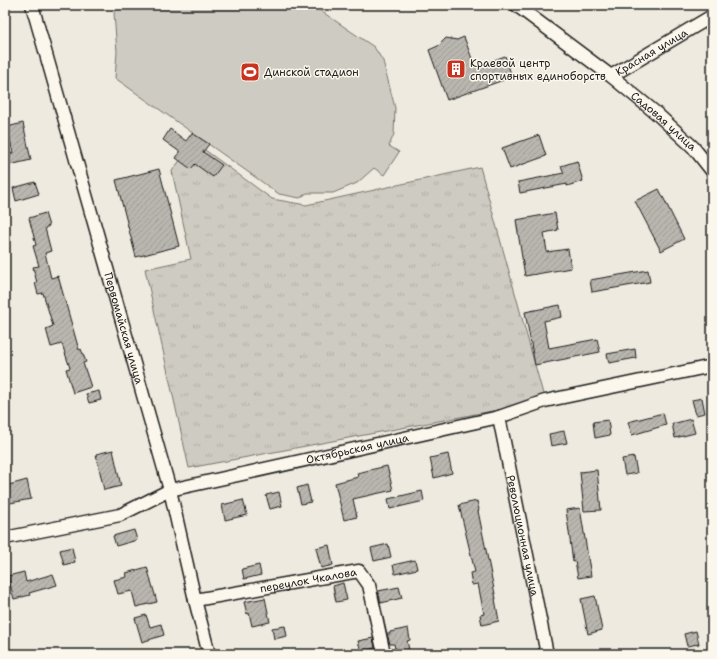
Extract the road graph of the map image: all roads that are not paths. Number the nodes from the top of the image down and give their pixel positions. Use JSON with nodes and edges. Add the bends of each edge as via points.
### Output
{"nodes":[{"id":1,"x":32,"y":5,"type":"edge"},
{"id":2,"x":516,"y":5,"type":"edge"},
{"id":3,"x":712,"y":16,"type":"edge"},
{"id":4,"x":611,"y":76,"type":"junction"},
{"id":5,"x":712,"y":171,"type":"edge"},
{"id":6,"x":712,"y":366,"type":"edge"},
{"id":7,"x":499,"y":417,"type":"junction"},
{"id":8,"x":170,"y":490,"type":"junction"},
{"id":9,"x":5,"y":538,"type":"edge"},
{"id":10,"x":195,"y":600,"type":"junction"},
{"id":11,"x":209,"y":654,"type":"edge"},
{"id":12,"x":384,"y":654,"type":"edge"},
{"id":13,"x":548,"y":654,"type":"edge"}],
"edges":[{"from":1,"to":8,"type":"street","name":"Первомайская улица"},
{"from":2,"to":4,"type":"street"},
{"from":3,"to":4,"type":"street","name":"Красная улица"},
{"from":4,"to":5,"type":"street","name":"Садовая улица","via":[[693,146]]},
{"from":6,"to":7,"type":"street","name":"Октябрьская улица","via":[[546,401]]},
{"from":7,"to":8,"type":"street","name":"Октябрьская улица"},
{"from":7,"to":13,"type":"street","name":"Революционная улица"},
{"from":8,"to":9,"type":"street","name":"Октябрьская улица","via":[[120,515]]},
{"from":8,"to":10,"type":"street","name":"Первомайская улица"},
{"from":10,"to":11,"type":"street","name":"Первомайская улица"},
{"from":10,"to":12,"type":"street","name":"переулок Чкалова","via":[[359,571],[369,585]]}]}
